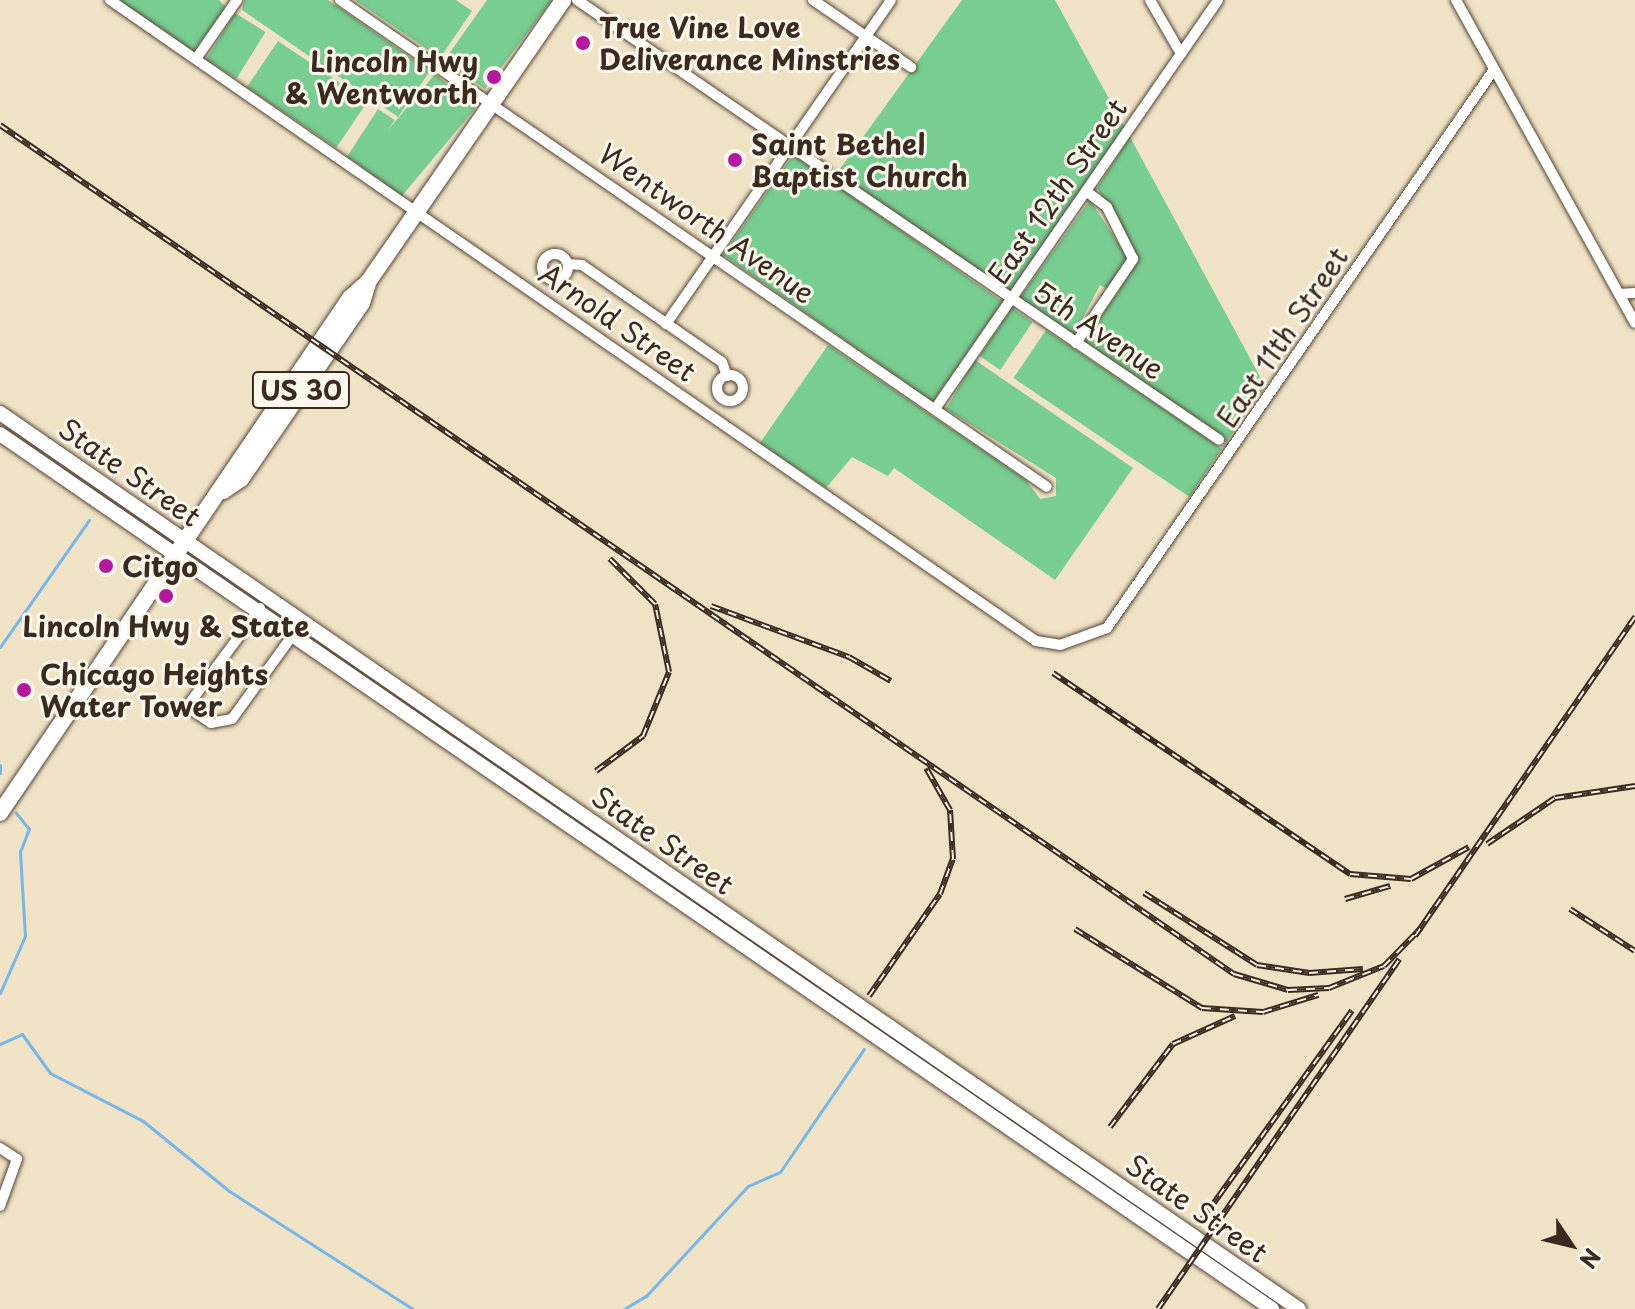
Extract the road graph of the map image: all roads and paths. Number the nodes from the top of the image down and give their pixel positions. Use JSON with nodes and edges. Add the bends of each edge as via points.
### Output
{"nodes":[{"id":1,"x":110,"y":0,"type":"edge"},
{"id":2,"x":237,"y":0,"type":"edge"},
{"id":3,"x":340,"y":0,"type":"edge"},
{"id":4,"x":563,"y":0,"type":"edge"},
{"id":5,"x":577,"y":0,"type":"edge"},
{"id":6,"x":813,"y":0,"type":"edge"},
{"id":7,"x":891,"y":0,"type":"edge"},
{"id":8,"x":1150,"y":0,"type":"edge"},
{"id":9,"x":1218,"y":0,"type":"edge"},
{"id":10,"x":1456,"y":0,"type":"edge"},
{"id":11,"x":866,"y":36,"type":"junction"},
{"id":12,"x":1181,"y":54,"type":"junction"},
{"id":13,"x":196,"y":59,"type":"junction"},
{"id":14,"x":911,"y":67,"type":"dead end"},
{"id":15,"x":1493,"y":71,"type":"junction"},
{"id":16,"x":491,"y":104,"type":"junction"},
{"id":17,"x":790,"y":146,"type":"junction"},
{"id":18,"x":1086,"y":191,"type":"junction"},
{"id":19,"x":416,"y":212,"type":"junction"},
{"id":20,"x":713,"y":257,"type":"junction"},
{"id":21,"x":568,"y":264,"type":"dead end"},
{"id":22,"x":1635,"y":293,"type":"edge"},
{"id":23,"x":1619,"y":294,"type":"junction"},
{"id":24,"x":1011,"y":300,"type":"junction"},
{"id":25,"x":1635,"y":323,"type":"edge"},
{"id":26,"x":666,"y":324,"type":"junction"},
{"id":27,"x":1076,"y":343,"type":"junction"},
{"id":28,"x":727,"y":376,"type":"dead end"},
{"id":29,"x":935,"y":409,"type":"junction"},
{"id":30,"x":0,"y":413,"type":"edge"},
{"id":31,"x":0,"y":434,"type":"edge"},
{"id":32,"x":1219,"y":440,"type":"dead end"},
{"id":33,"x":1047,"y":487,"type":"dead end"},
{"id":34,"x":182,"y":550,"type":"junction"},
{"id":35,"x":267,"y":599,"type":"junction"},
{"id":36,"x":257,"y":612,"type":"junction"},
{"id":37,"x":1107,"y":628,"type":"joint"},
{"id":38,"x":292,"y":636,"type":"junction"},
{"id":39,"x":0,"y":813,"type":"edge"},
{"id":40,"x":0,"y":1148,"type":"edge"},
{"id":41,"x":0,"y":1206,"type":"edge"},
{"id":42,"x":1272,"y":1309,"type":"edge"},
{"id":43,"x":1299,"y":1309,"type":"edge"}],
"edges":[{"from":1,"to":13,"type":"street","name":"Arnold Street"},
{"from":2,"to":13,"type":"street"},
{"from":3,"to":16,"type":"street","name":"Wentworth Avenue"},
{"from":4,"to":16,"type":"main road","number":"US 30"},
{"from":5,"to":17,"type":"street","name":"5th Avenue"},
{"from":6,"to":11,"type":"street"},
{"from":7,"to":11,"type":"street"},
{"from":8,"to":12,"type":"street"},
{"from":9,"to":12,"type":"street","name":"East 12th Street"},
{"from":10,"to":15,"type":"street"},
{"from":11,"to":14,"type":"street"},
{"from":11,"to":17,"type":"street"},
{"from":12,"to":18,"type":"street","name":"East 12th Street"},
{"from":13,"to":19,"type":"street","name":"Arnold Street"},
{"from":15,"to":23,"type":"street"},
{"from":15,"to":37,"type":"street","name":"East 11th Street"},
{"from":16,"to":19,"type":"main road","number":"US 30"},
{"from":16,"to":20,"type":"street","name":"Wentworth Avenue"},
{"from":17,"to":20,"type":"street"},
{"from":17,"to":24,"type":"street","name":"5th Avenue"},
{"from":18,"to":24,"type":"street","name":"East 12th Street"},
{"from":18,"to":27,"type":"street","via":[[1110,211],[1133,259]]},
{"from":19,"to":34,"type":"main road","number":"US 30","via":[[368,282],[350,298]]},
{"from":19,"to":37,"type":"street","name":"Arnold Street","via":[[1036,641],[1060,645]]},
{"from":20,"to":26,"type":"street"},
{"from":20,"to":29,"type":"street","name":"Wentworth Avenue"},
{"from":21,"to":26,"type":"street","via":[[582,265]]},
{"from":22,"to":23,"type":"street"},
{"from":23,"to":25,"type":"street"},
{"from":24,"to":27,"type":"street","name":"5th Avenue"},
{"from":24,"to":29,"type":"street","name":"East 12th Street"},
{"from":26,"to":28,"type":"street","via":[[722,362]]},
{"from":27,"to":32,"type":"street","name":"5th Avenue"},
{"from":29,"to":33,"type":"street","name":"Wentworth Avenue"},
{"from":30,"to":34,"type":"street","name":"State Street"},
{"from":31,"to":34,"type":"street","name":"State Street"},
{"from":34,"to":35,"type":"street","name":"State Street"},
{"from":34,"to":36,"type":"street","name":"State Street"},
{"from":34,"to":39,"type":"main road","number":"US 30"},
{"from":35,"to":36,"type":"street"},
{"from":35,"to":43,"type":"street","name":"State Street"},
{"from":36,"to":38,"type":"street","name":"State Street"},
{"from":36,"to":38,"type":"street","via":[[189,704],[211,723],[232,719]]},
{"from":38,"to":42,"type":"street","name":"State Street"},
{"from":40,"to":41,"type":"street","via":[[17,1159]]}]}
